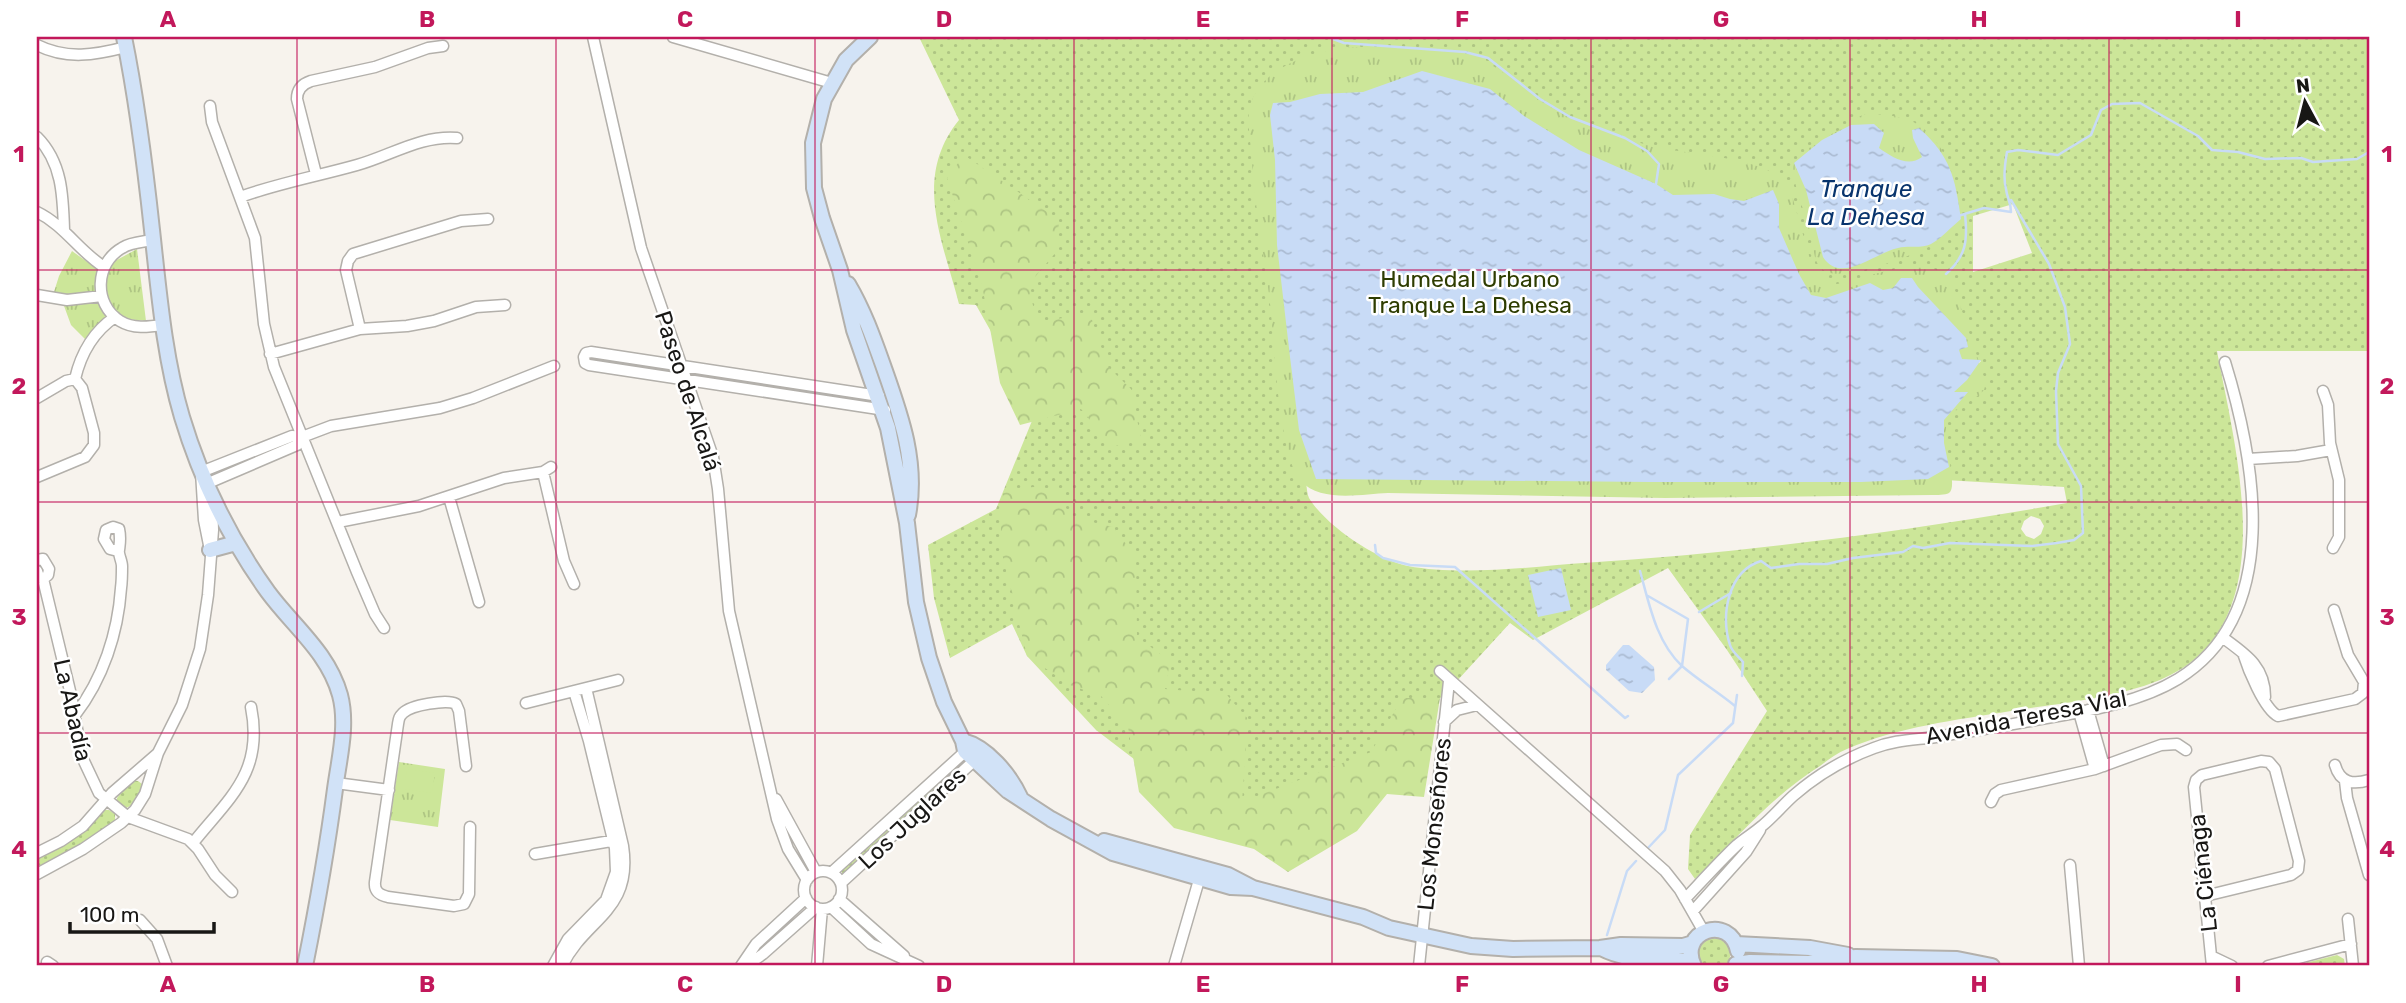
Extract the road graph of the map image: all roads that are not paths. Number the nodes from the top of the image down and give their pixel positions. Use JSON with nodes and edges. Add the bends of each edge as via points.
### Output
{"nodes":[{"id":1,"x":593,"y":37,"type":"edge"},
{"id":2,"x":673,"y":37,"type":"edge"},
{"id":3,"x":870,"y":37,"type":"edge"},
{"id":4,"x":125,"y":42,"type":"edge"},
{"id":5,"x":37,"y":45,"type":"edge"},
{"id":6,"x":443,"y":46,"type":"dead end"},
{"id":7,"x":832,"y":83,"type":"junction"},
{"id":8,"x":209,"y":106,"type":"dead end"},
{"id":9,"x":37,"y":136,"type":"edge"},
{"id":10,"x":457,"y":138,"type":"dead end"},
{"id":11,"x":316,"y":174,"type":"junction"},
{"id":12,"x":240,"y":197,"type":"junction"},
{"id":13,"x":37,"y":212,"type":"edge"},
{"id":14,"x":488,"y":219,"type":"dead end"},
{"id":15,"x":64,"y":230,"type":"junction"},
{"id":16,"x":153,"y":240,"type":"junction"},
{"id":17,"x":104,"y":267,"type":"junction"},
{"id":18,"x":840,"y":270,"type":"junction"},
{"id":19,"x":37,"y":296,"type":"edge"},
{"id":20,"x":102,"y":296,"type":"junction"},
{"id":21,"x":505,"y":305,"type":"dead end"},
{"id":22,"x":115,"y":317,"type":"junction"},
{"id":23,"x":163,"y":325,"type":"junction"},
{"id":24,"x":360,"y":329,"type":"junction"},
{"id":25,"x":270,"y":354,"type":"junction"},
{"id":26,"x":2225,"y":362,"type":"dead end"},
{"id":27,"x":554,"y":366,"type":"dead end"},
{"id":28,"x":683,"y":367,"type":"junction"},
{"id":29,"x":75,"y":379,"type":"junction"},
{"id":30,"x":688,"y":382,"type":"junction"},
{"id":31,"x":824,"y":388,"type":"junction"},
{"id":32,"x":2323,"y":391,"type":"dead end"},
{"id":33,"x":37,"y":398,"type":"edge"},
{"id":34,"x":822,"y":401,"type":"junction"},
{"id":35,"x":880,"y":403,"type":"junction"},
{"id":36,"x":896,"y":403,"type":"junction"},
{"id":37,"x":302,"y":437,"type":"junction"},
{"id":38,"x":267,"y":445,"type":"junction"},
{"id":39,"x":2332,"y":450,"type":"junction"},
{"id":40,"x":272,"y":456,"type":"junction"},
{"id":41,"x":2248,"y":458,"type":"junction"},
{"id":42,"x":37,"y":477,"type":"edge"},
{"id":43,"x":206,"y":483,"type":"junction"},
{"id":44,"x":449,"y":497,"type":"junction"},
{"id":45,"x":338,"y":522,"type":"junction"},
{"id":46,"x":907,"y":523,"type":"junction"},
{"id":47,"x":236,"y":543,"type":"junction"},
{"id":48,"x":2333,"y":548,"type":"dead end"},
{"id":49,"x":210,"y":550,"type":"junction"},
{"id":50,"x":118,"y":551,"type":"dead end"},
{"id":51,"x":37,"y":560,"type":"edge"},
{"id":52,"x":40,"y":575,"type":"edge"},
{"id":53,"x":574,"y":584,"type":"dead end"},
{"id":54,"x":479,"y":602,"type":"dead end"},
{"id":55,"x":2334,"y":610,"type":"dead end"},
{"id":56,"x":384,"y":628,"type":"dead end"},
{"id":57,"x":2222,"y":637,"type":"junction"},
{"id":58,"x":1440,"y":671,"type":"dead end"},
{"id":59,"x":618,"y":680,"type":"dead end"},
{"id":60,"x":1449,"y":681,"type":"junction"},
{"id":61,"x":586,"y":688,"type":"junction"},
{"id":62,"x":574,"y":691,"type":"junction"},
{"id":63,"x":526,"y":703,"type":"dead end"},
{"id":64,"x":1477,"y":705,"type":"junction"},
{"id":65,"x":251,"y":707,"type":"dead end"},
{"id":66,"x":2083,"y":710,"type":"junction"},
{"id":67,"x":75,"y":715,"type":"junction"},
{"id":68,"x":1444,"y":722,"type":"junction"},
{"id":69,"x":972,"y":750,"type":"junction"},
{"id":70,"x":2186,"y":750,"type":"dead end"},
{"id":71,"x":158,"y":753,"type":"junction"},
{"id":72,"x":2335,"y":765,"type":"dead end"},
{"id":73,"x":466,"y":766,"type":"dead end"},
{"id":74,"x":2099,"y":768,"type":"junction"},
{"id":75,"x":2369,"y":780,"type":"edge"},
{"id":76,"x":2345,"y":781,"type":"junction"},
{"id":77,"x":336,"y":783,"type":"junction"},
{"id":78,"x":771,"y":789,"type":"junction"},
{"id":79,"x":389,"y":790,"type":"junction"},
{"id":80,"x":106,"y":800,"type":"junction"},
{"id":81,"x":1991,"y":802,"type":"dead end"},
{"id":82,"x":897,"y":813,"type":"junction"},
{"id":83,"x":128,"y":817,"type":"junction"},
{"id":84,"x":906,"y":823,"type":"junction"},
{"id":85,"x":470,"y":827,"type":"dead end"},
{"id":86,"x":1762,"y":827,"type":"junction"},
{"id":87,"x":617,"y":840,"type":"junction"},
{"id":88,"x":192,"y":843,"type":"junction"},
{"id":89,"x":37,"y":853,"type":"edge"},
{"id":90,"x":535,"y":854,"type":"dead end"},
{"id":91,"x":2070,"y":865,"type":"dead end"},
{"id":92,"x":816,"y":872,"type":"junction"},
{"id":93,"x":37,"y":873,"type":"edge"},
{"id":94,"x":831,"y":873,"type":"junction"},
{"id":95,"x":1201,"y":873,"type":"junction"},
{"id":96,"x":2369,"y":875,"type":"edge"},
{"id":97,"x":807,"y":880,"type":"junction"},
{"id":98,"x":841,"y":883,"type":"junction"},
{"id":99,"x":232,"y":892,"type":"dead end"},
{"id":100,"x":2205,"y":896,"type":"junction"},
{"id":101,"x":806,"y":898,"type":"junction"},
{"id":102,"x":839,"y":899,"type":"junction"},
{"id":103,"x":1685,"y":899,"type":"junction"},
{"id":104,"x":823,"y":908,"type":"junction"},
{"id":105,"x":1692,"y":911,"type":"junction"},
{"id":106,"x":2348,"y":919,"type":"dead end"},
{"id":107,"x":140,"y":920,"type":"dead end"},
{"id":108,"x":1704,"y":932,"type":"junction"},
{"id":109,"x":1423,"y":934,"type":"junction"},
{"id":110,"x":1693,"y":943,"type":"junction"},
{"id":111,"x":1736,"y":944,"type":"junction"},
{"id":112,"x":2351,"y":944,"type":"junction"},
{"id":113,"x":1600,"y":948,"type":"junction"},
{"id":114,"x":1856,"y":957,"type":"junction"},
{"id":115,"x":2211,"y":961,"type":"edge"},
{"id":116,"x":914,"y":964,"type":"edge"},
{"id":117,"x":1693,"y":965,"type":"edge"},
{"id":118,"x":1735,"y":965,"type":"edge"},
{"id":119,"x":167,"y":966,"type":"edge"},
{"id":120,"x":305,"y":966,"type":"edge"},
{"id":121,"x":553,"y":966,"type":"edge"},
{"id":122,"x":562,"y":966,"type":"edge"},
{"id":123,"x":743,"y":966,"type":"edge"},
{"id":124,"x":817,"y":966,"type":"edge"},
{"id":125,"x":1174,"y":966,"type":"edge"},
{"id":126,"x":1419,"y":966,"type":"edge"},
{"id":127,"x":1992,"y":966,"type":"edge"},
{"id":128,"x":2079,"y":966,"type":"edge"},
{"id":129,"x":2232,"y":966,"type":"edge"},
{"id":130,"x":2268,"y":966,"type":"edge"},
{"id":131,"x":2353,"y":966,"type":"edge"}],
"edges":[{"from":1,"to":28,"type":"street","name":"Paseo de Alcalá","via":[[641,248]]},
{"from":2,"to":7,"type":"street"},
{"from":3,"to":7,"type":"street","via":[[846,60]]},
{"from":4,"to":5,"type":"street","via":[[84,55],[61,54]]},
{"from":4,"to":16,"type":"street"},
{"from":6,"to":11,"type":"street","via":[[303,85],[297,99]]},
{"from":7,"to":18,"type":"street","via":[[816,129],[813,172],[817,203]]},
{"from":8,"to":12,"type":"street"},
{"from":9,"to":15,"type":"street","via":[[58,169]]},
{"from":10,"to":11,"type":"street","via":[[412,145]]},
{"from":11,"to":12,"type":"street"},
{"from":12,"to":25,"type":"street","via":[[257,246]]},
{"from":13,"to":15,"type":"street"},
{"from":14,"to":24,"type":"street","via":[[461,221],[353,254],[346,270]]},
{"from":15,"to":17,"type":"street"},
{"from":16,"to":17,"type":"street","via":[[121,248]]},
{"from":16,"to":23,"type":"street"},
{"from":17,"to":20,"type":"street"},
{"from":18,"to":35,"type":"street","via":[[854,330]]},
{"from":18,"to":36,"type":"street","via":[[868,324]]},
{"from":19,"to":20,"type":"street","via":[[67,300]]},
{"from":20,"to":22,"type":"street"},
{"from":21,"to":24,"type":"street","via":[[476,307],[407,327]]},
{"from":22,"to":23,"type":"street","via":[[139,327]]},
{"from":22,"to":29,"type":"street","via":[[89,342]]},
{"from":23,"to":43,"type":"street","via":[[176,394]]},
{"from":24,"to":25,"type":"street"},
{"from":25,"to":37,"type":"street"},
{"from":26,"to":41,"type":"street","name":"Avenida Teresa Vial"},
{"from":27,"to":37,"type":"street","via":[[448,406],[331,426]]},
{"from":28,"to":30,"type":"street","name":"Paseo de Alcalá"},
{"from":28,"to":30,"type":"street","via":[[591,352],[583,358],[589,365]]},
{"from":28,"to":31,"type":"street"},
{"from":29,"to":33,"type":"street"},
{"from":29,"to":42,"type":"street","via":[[82,388],[94,433],[92,449],[85,457]]},
{"from":30,"to":34,"type":"street"},
{"from":30,"to":78,"type":"street","name":"Paseo de Alcalá","via":[[713,457],[729,611]]},
{"from":31,"to":34,"type":"street"},
{"from":31,"to":35,"type":"street"},
{"from":32,"to":39,"type":"street"},
{"from":34,"to":35,"type":"street"},
{"from":35,"to":36,"type":"street"},
{"from":35,"to":36,"type":"street"},
{"from":35,"to":46,"type":"street"},
{"from":36,"to":46,"type":"street","via":[[912,471]]},
{"from":37,"to":38,"type":"street","via":[[295,435]]},
{"from":37,"to":40,"type":"street","via":[[299,444]]},
{"from":37,"to":45,"type":"street"},
{"from":38,"to":40,"type":"street"},
{"from":38,"to":43,"type":"street"},
{"from":39,"to":41,"type":"street","via":[[2297,457]]},
{"from":39,"to":48,"type":"street","via":[[2339,486],[2339,537]]},
{"from":40,"to":43,"type":"street"},
{"from":41,"to":57,"type":"street","name":"Avenida Teresa Vial","via":[[2252,501],[2249,568],[2239,606]]},
{"from":43,"to":47,"type":"street"},
{"from":43,"to":49,"type":"street","via":[[204,520]]},
{"from":43,"to":49,"type":"street","via":[[213,530]]},
{"from":44,"to":45,"type":"street"},
{"from":44,"to":53,"type":"street","via":[[504,478],[547,470],[564,561]]},
{"from":44,"to":54,"type":"street"},
{"from":45,"to":56,"type":"street","via":[[371,607]]},
{"from":46,"to":69,"type":"street","via":[[914,591],[929,658],[944,702]]},
{"from":47,"to":49,"type":"street"},
{"from":47,"to":77,"type":"street","via":[[333,676],[343,722]]},
{"from":49,"to":71,"type":"street","via":[[200,649],[182,705]]},
{"from":50,"to":67,"type":"street","via":[[122,568],[115,629],[96,681]]},
{"from":51,"to":52,"type":"street","name":"La Abadía","via":[[43,559],[49,569],[48,575]]},
{"from":52,"to":67,"type":"street","name":"La Abadía"},
{"from":55,"to":57,"type":"street","via":[[2364,690],[2352,700],[2282,717],[2271,712],[2243,653]]},
{"from":57,"to":66,"type":"street","name":"Avenida Teresa Vial","via":[[2202,660],[2171,683]]},
{"from":58,"to":60,"type":"street"},
{"from":59,"to":61,"type":"street"},
{"from":60,"to":64,"type":"street"},
{"from":60,"to":68,"type":"street","name":"Los Monseñores"},
{"from":61,"to":62,"type":"street"},
{"from":61,"to":87,"type":"street"},
{"from":62,"to":63,"type":"street"},
{"from":62,"to":87,"type":"street"},
{"from":64,"to":68,"type":"street","via":[[1457,710]]},
{"from":64,"to":103,"type":"street","via":[[1665,871]]},
{"from":65,"to":88,"type":"street","via":[[255,736],[250,765]]},
{"from":66,"to":74,"type":"street"},
{"from":66,"to":86,"type":"street","name":"Avenida Teresa Vial","via":[[1899,740],[1872,749],[1812,781]]},
{"from":67,"to":80,"type":"street","name":"La Abadía","via":[[84,763]]},
{"from":68,"to":109,"type":"street","name":"Los Monseñores"},
{"from":69,"to":82,"type":"street","name":"Los Juglares"},
{"from":69,"to":84,"type":"street","name":"Los Juglares"},
{"from":69,"to":95,"type":"street","via":[[1003,787],[1051,819],[1092,840]]},
{"from":70,"to":74,"type":"street","via":[[2176,744],[2161,745]]},
{"from":71,"to":80,"type":"street"},
{"from":71,"to":83,"type":"street","via":[[145,794]]},
{"from":72,"to":76,"type":"street"},
{"from":73,"to":79,"type":"street","via":[[456,704],[447,701],[408,710],[398,720]]},
{"from":74,"to":81,"type":"street","via":[[2001,790]]},
{"from":75,"to":76,"type":"street"},
{"from":76,"to":96,"type":"street"},
{"from":77,"to":79,"type":"street"},
{"from":77,"to":120,"type":"street"},
{"from":78,"to":92,"type":"street","name":"Paseo de Alcalá"},
{"from":78,"to":97,"type":"street","name":"Paseo de Alcalá","via":[[785,840]]},
{"from":79,"to":85,"type":"street","via":[[375,885],[381,895],[464,904],[469,894]]},
{"from":80,"to":83,"type":"street","name":"La Abadía"},
{"from":80,"to":89,"type":"street","via":[[76,831]]},
{"from":82,"to":84,"type":"street"},
{"from":82,"to":94,"type":"street","name":"Los Juglares"},
{"from":83,"to":88,"type":"street","name":"La Abadía"},
{"from":83,"to":93,"type":"street","via":[[83,849]]},
{"from":84,"to":98,"type":"street","name":"Los Juglares"},
{"from":86,"to":103,"type":"street","name":"Avenida Teresa Vial","via":[[1735,847]]},
{"from":86,"to":105,"type":"street","name":"Avenida Teresa Vial","via":[[1746,852]]},
{"from":87,"to":90,"type":"street"},
{"from":87,"to":121,"type":"street","via":[[610,894],[568,939]]},
{"from":87,"to":122,"type":"street","via":[[625,869],[616,899]]},
{"from":88,"to":99,"type":"street"},
{"from":91,"to":128,"type":"street"},
{"from":92,"to":94,"type":"street"},
{"from":92,"to":97,"type":"street"},
{"from":94,"to":98,"type":"street"},
{"from":95,"to":109,"type":"street","via":[[1235,877],[1253,888]]},
{"from":95,"to":125,"type":"street"},
{"from":97,"to":101,"type":"street"},
{"from":98,"to":102,"type":"street"},
{"from":100,"to":100,"type":"street","name":"La Ciénaga","via":[[2196,780],[2262,761],[2272,764],[2298,870]]},
{"from":100,"to":115,"type":"street","name":"La Ciénaga"},
{"from":101,"to":104,"type":"street"},
{"from":101,"to":123,"type":"street","via":[[756,944]]},
{"from":102,"to":104,"type":"street"},
{"from":102,"to":116,"type":"street"},
{"from":103,"to":105,"type":"street"},
{"from":104,"to":116,"type":"street","via":[[871,944]]},
{"from":104,"to":123,"type":"street"},
{"from":104,"to":124,"type":"street"},
{"from":105,"to":108,"type":"street"},
{"from":106,"to":112,"type":"street"},
{"from":107,"to":119,"type":"street","via":[[157,939]]},
{"from":108,"to":110,"type":"street"},
{"from":108,"to":111,"type":"street","via":[[1723,931]]},
{"from":109,"to":113,"type":"street","via":[[1483,948]]},
{"from":109,"to":126,"type":"street","name":"Los Monseñores"},
{"from":110,"to":113,"type":"street"},
{"from":110,"to":117,"type":"street"},
{"from":111,"to":114,"type":"street","via":[[1810,948]]},
{"from":111,"to":118,"type":"street"},
{"from":112,"to":130,"type":"street"},
{"from":112,"to":131,"type":"street"},
{"from":113,"to":117,"type":"street","via":[[1629,959]]},
{"from":114,"to":118,"type":"street"},
{"from":114,"to":127,"type":"street","via":[[1957,959]]},
{"from":115,"to":129,"type":"street"}]}
